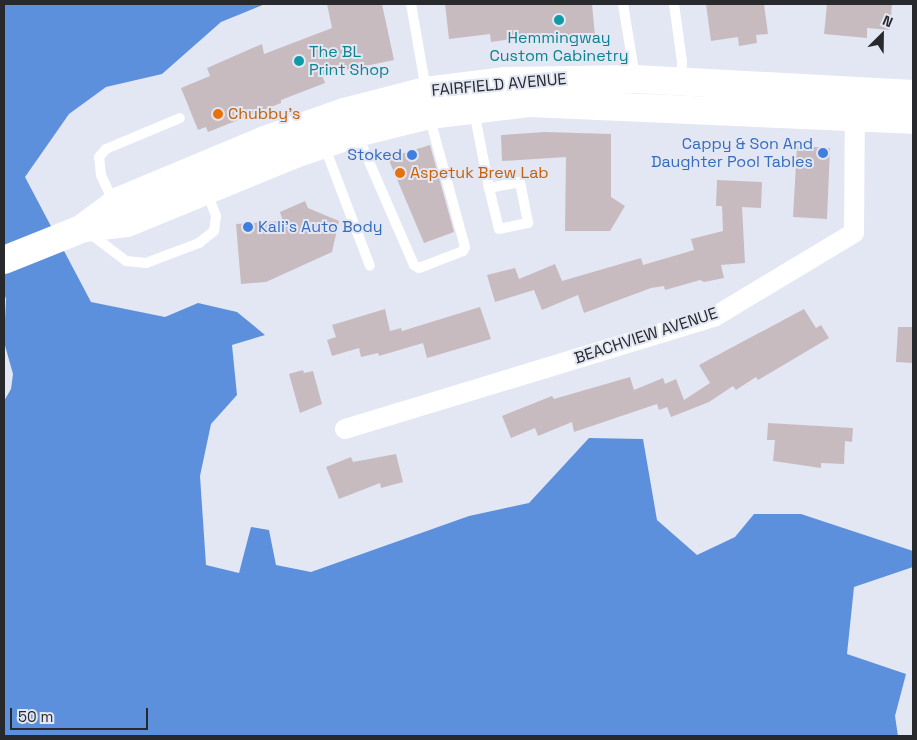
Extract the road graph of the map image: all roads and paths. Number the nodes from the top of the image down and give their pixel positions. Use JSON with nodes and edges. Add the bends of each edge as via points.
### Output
{"nodes":[{"id":1,"x":411,"y":4,"type":"edge"},
{"id":2,"x":623,"y":4,"type":"edge"},
{"id":3,"x":674,"y":4,"type":"edge"},
{"id":4,"x":636,"y":92,"type":"junction"},
{"id":5,"x":913,"y":94,"type":"edge"},
{"id":6,"x":680,"y":95,"type":"junction"},
{"id":7,"x":428,"y":103,"type":"junction"},
{"id":8,"x":855,"y":104,"type":"junction"},
{"id":9,"x":473,"y":110,"type":"junction"},
{"id":10,"x":180,"y":118,"type":"dead end"},
{"id":11,"x":913,"y":120,"type":"edge"},
{"id":12,"x":357,"y":133,"type":"junction"},
{"id":13,"x":324,"y":144,"type":"junction"},
{"id":14,"x":489,"y":188,"type":"junction"},
{"id":15,"x":206,"y":190,"type":"junction"},
{"id":16,"x":114,"y":204,"type":"junction"},
{"id":17,"x":76,"y":230,"type":"junction"},
{"id":18,"x":4,"y":260,"type":"edge"},
{"id":19,"x":370,"y":266,"type":"dead end"},
{"id":20,"x":345,"y":429,"type":"dead end"}],
"edges":[{"from":1,"to":7,"type":"lane"},
{"from":2,"to":4,"type":"lane"},
{"from":3,"to":6,"type":"lane","via":[[682,62]]},
{"from":4,"to":6,"type":"main road","name":"FAIRFIELD AVENUE"},
{"from":4,"to":7,"type":"main road","name":"FAIRFIELD AVENUE","via":[[505,81]]},
{"from":4,"to":9,"type":"main road","name":"FAIRFIELD AVENUE"},
{"from":5,"to":8,"type":"main road","name":"FAIRFIELD AVENUE"},
{"from":6,"to":8,"type":"main road","name":"FAIRFIELD AVENUE"},
{"from":7,"to":9,"type":"main road","name":"FAIRFIELD AVENUE"},
{"from":7,"to":12,"type":"main road","name":"FAIRFIELD AVENUE"},
{"from":7,"to":12,"type":"lane","via":[[465,247],[463,251],[420,268],[414,265]]},
{"from":7,"to":16,"type":"main road","name":"FAIRFIELD AVENUE","via":[[344,112],[265,140]]},
{"from":8,"to":11,"type":"main road","name":"FAIRFIELD AVENUE"},
{"from":8,"to":20,"type":"street","name":"BEACHVIEW AVENUE","via":[[854,233],[714,317]]},
{"from":9,"to":14,"type":"lane"},
{"from":10,"to":16,"type":"lane","via":[[106,149],[99,157],[101,175]]},
{"from":12,"to":13,"type":"main road","name":"FAIRFIELD AVENUE"},
{"from":13,"to":15,"type":"main road","name":"FAIRFIELD AVENUE"},
{"from":13,"to":19,"type":"lane"},
{"from":14,"to":14,"type":"lane","via":[[499,229],[528,223],[520,182]]},
{"from":15,"to":17,"type":"main road","name":"FAIRFIELD AVENUE","via":[[127,223]]},
{"from":15,"to":17,"type":"lane","via":[[216,216],[214,232],[200,243],[146,263],[119,258]]},
{"from":16,"to":17,"type":"main road","name":"FAIRFIELD AVENUE"},
{"from":17,"to":18,"type":"main road","name":"FAIRFIELD AVENUE"}]}
